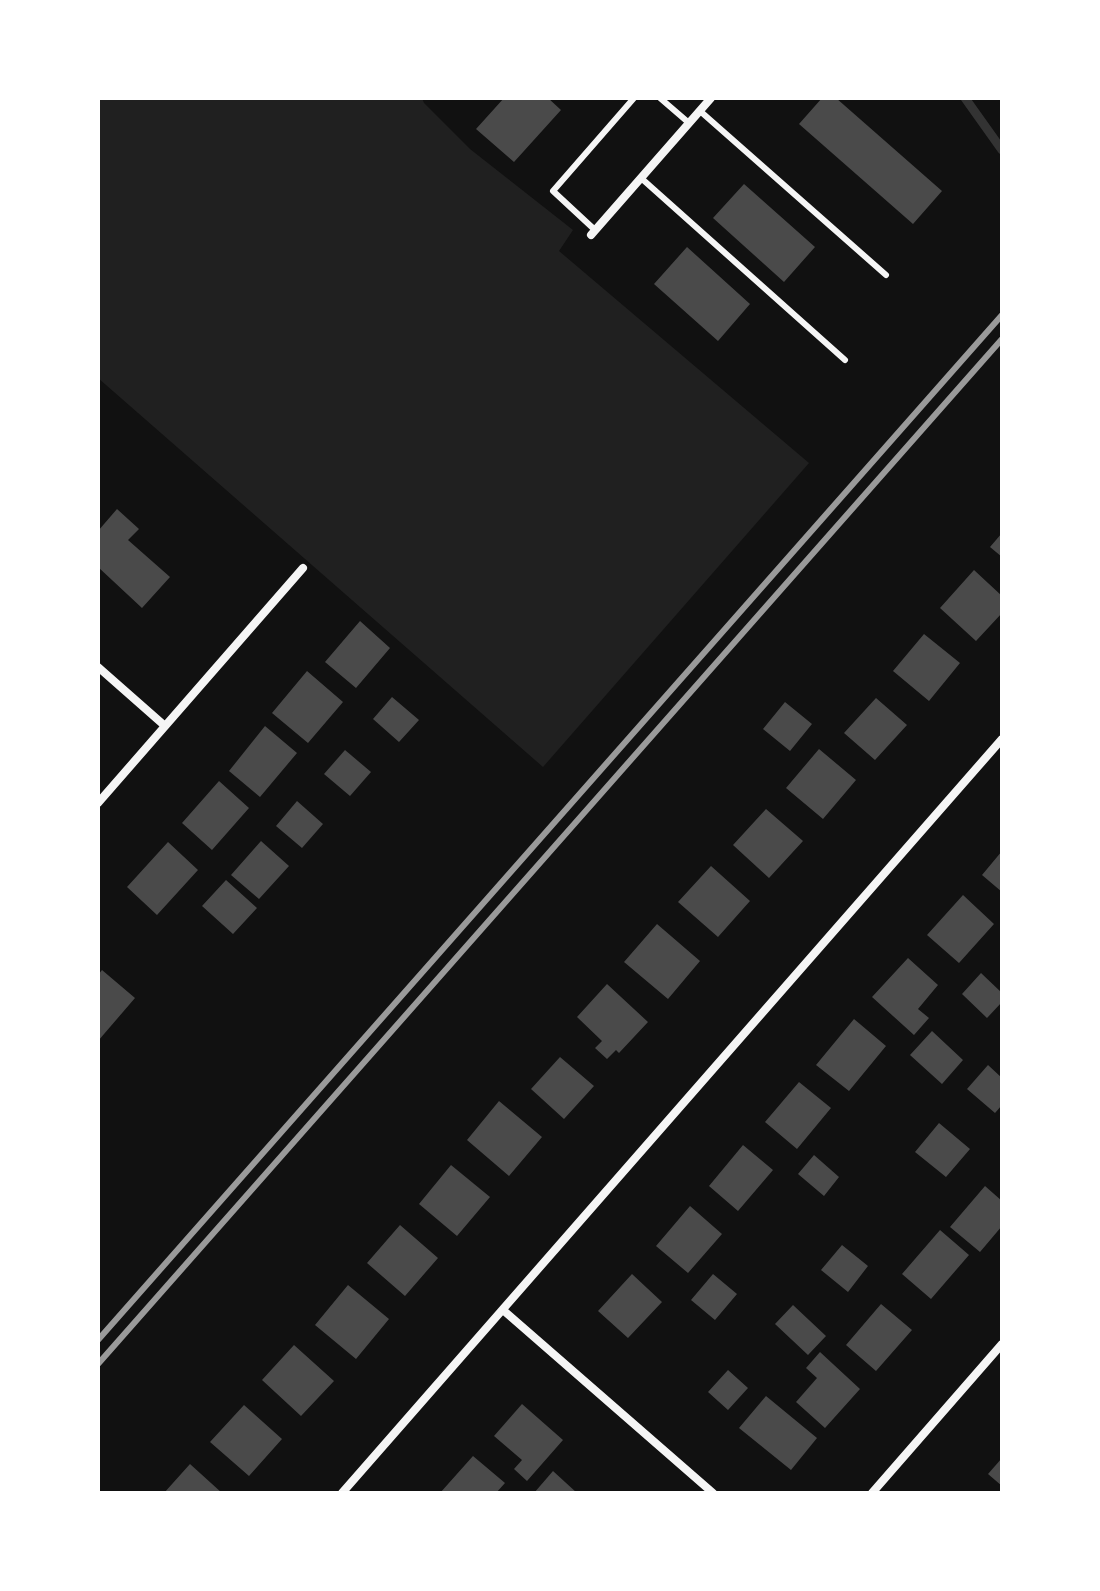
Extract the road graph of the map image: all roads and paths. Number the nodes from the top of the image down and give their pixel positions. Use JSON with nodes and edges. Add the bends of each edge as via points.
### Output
{"nodes":[{"id":1,"x":634,"y":98,"type":"edge"},
{"id":2,"x":660,"y":98,"type":"edge"},
{"id":3,"x":711,"y":98,"type":"edge"},
{"id":4,"x":700,"y":111,"type":"junction"},
{"id":5,"x":689,"y":123,"type":"junction"},
{"id":6,"x":641,"y":178,"type":"junction"},
{"id":7,"x":593,"y":233,"type":"joint"},
{"id":8,"x":886,"y":275,"type":"dead end"},
{"id":9,"x":845,"y":360,"type":"dead end"},
{"id":10,"x":303,"y":568,"type":"dead end"},
{"id":11,"x":98,"y":667,"type":"edge"},
{"id":12,"x":165,"y":726,"type":"junction"},
{"id":13,"x":1002,"y":739,"type":"edge"},
{"id":14,"x":98,"y":803,"type":"edge"},
{"id":15,"x":503,"y":1310,"type":"junction"},
{"id":16,"x":1002,"y":1344,"type":"edge"},
{"id":17,"x":342,"y":1493,"type":"edge"},
{"id":18,"x":713,"y":1493,"type":"edge"},
{"id":19,"x":872,"y":1493,"type":"edge"}],
"edges":[{"from":1,"to":7,"type":"lane","via":[[553,191]]},
{"from":2,"to":5,"type":"lane"},
{"from":3,"to":4,"type":"street"},
{"from":4,"to":5,"type":"street"},
{"from":4,"to":8,"type":"lane"},
{"from":5,"to":6,"type":"street"},
{"from":6,"to":7,"type":"street"},
{"from":6,"to":9,"type":"lane"},
{"from":10,"to":12,"type":"street"},
{"from":11,"to":12,"type":"street"},
{"from":12,"to":14,"type":"street"},
{"from":13,"to":15,"type":"street"},
{"from":15,"to":17,"type":"street"},
{"from":15,"to":18,"type":"street"},
{"from":16,"to":19,"type":"street"}]}
